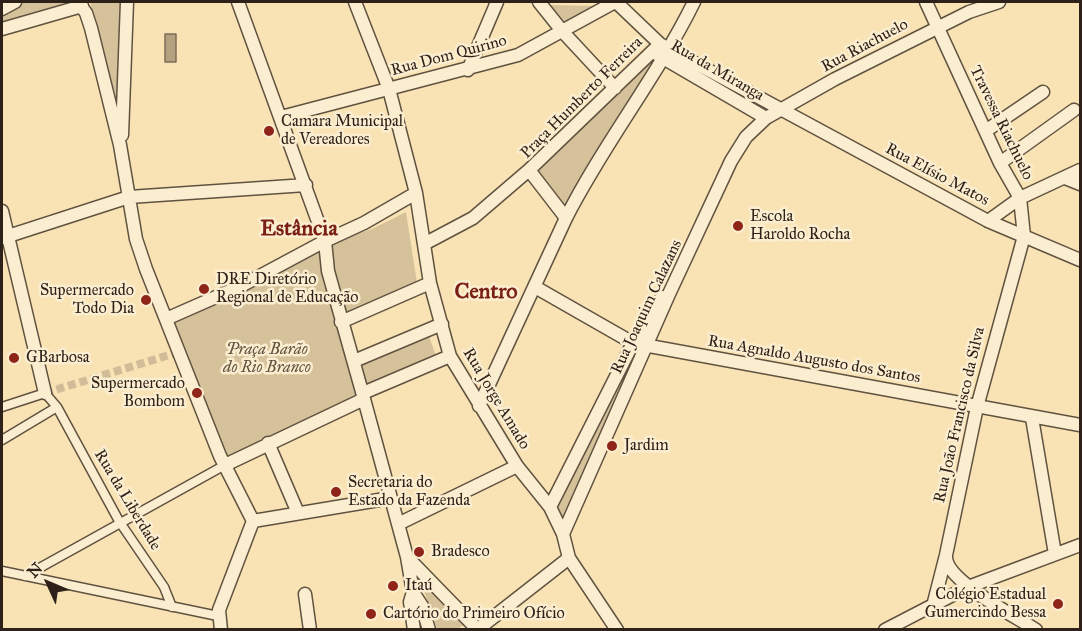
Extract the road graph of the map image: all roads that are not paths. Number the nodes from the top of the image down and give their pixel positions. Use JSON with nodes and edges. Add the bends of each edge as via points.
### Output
{"nodes":[{"id":1,"x":15,"y":2,"type":"edge"},
{"id":2,"x":127,"y":2,"type":"edge"},
{"id":3,"x":238,"y":2,"type":"edge"},
{"id":4,"x":355,"y":2,"type":"edge"},
{"id":5,"x":497,"y":2,"type":"edge"},
{"id":6,"x":539,"y":2,"type":"edge"},
{"id":7,"x":616,"y":2,"type":"edge"},
{"id":8,"x":694,"y":2,"type":"edge"},
{"id":9,"x":926,"y":2,"type":"edge"},
{"id":10,"x":996,"y":2,"type":"edge"},
{"id":11,"x":80,"y":4,"type":"edge"},
{"id":12,"x":2,"y":9,"type":"edge"},
{"id":13,"x":936,"y":28,"type":"junction"},
{"id":14,"x":2,"y":29,"type":"edge"},
{"id":15,"x":563,"y":32,"type":"junction"},
{"id":16,"x":662,"y":51,"type":"junction"},
{"id":17,"x":468,"y":70,"type":"junction"},
{"id":18,"x":615,"y":88,"type":"junction"},
{"id":19,"x":389,"y":89,"type":"junction"},
{"id":20,"x":1043,"y":92,"type":"dead end"},
{"id":21,"x":1074,"y":110,"type":"dead end"},
{"id":22,"x":782,"y":111,"type":"junction"},
{"id":23,"x":281,"y":117,"type":"junction"},
{"id":24,"x":766,"y":118,"type":"junction"},
{"id":25,"x":987,"y":130,"type":"junction"},
{"id":26,"x":120,"y":145,"type":"junction"},
{"id":27,"x":1000,"y":163,"type":"junction"},
{"id":28,"x":529,"y":170,"type":"junction"},
{"id":29,"x":1080,"y":170,"type":"edge"},
{"id":30,"x":1065,"y":178,"type":"junction"},
{"id":31,"x":1080,"y":184,"type":"edge"},
{"id":32,"x":306,"y":185,"type":"junction"},
{"id":33,"x":416,"y":193,"type":"junction"},
{"id":34,"x":129,"y":197,"type":"junction"},
{"id":35,"x":1020,"y":198,"type":"junction"},
{"id":36,"x":2,"y":211,"type":"edge"},
{"id":37,"x":566,"y":218,"type":"junction"},
{"id":38,"x":988,"y":221,"type":"junction"},
{"id":39,"x":1024,"y":236,"type":"junction"},
{"id":40,"x":4,"y":237,"type":"edge"},
{"id":41,"x":324,"y":241,"type":"junction"},
{"id":42,"x":424,"y":244,"type":"junction"},
{"id":43,"x":1080,"y":261,"type":"edge"},
{"id":44,"x":430,"y":282,"type":"junction"},
{"id":45,"x":536,"y":287,"type":"junction"},
{"id":46,"x":166,"y":319,"type":"junction"},
{"id":47,"x":341,"y":322,"type":"junction"},
{"id":48,"x":442,"y":324,"type":"junction"},
{"id":49,"x":639,"y":344,"type":"junction"},
{"id":50,"x":450,"y":356,"type":"junction"},
{"id":51,"x":354,"y":361,"type":"junction"},
{"id":52,"x":45,"y":393,"type":"junction"},
{"id":53,"x":363,"y":396,"type":"junction"},
{"id":54,"x":479,"y":406,"type":"junction"},
{"id":55,"x":2,"y":407,"type":"edge"},
{"id":56,"x":57,"y":407,"type":"junction"},
{"id":57,"x":977,"y":407,"type":"junction"},
{"id":58,"x":1032,"y":418,"type":"junction"},
{"id":59,"x":1080,"y":425,"type":"edge"},
{"id":60,"x":2,"y":440,"type":"edge"},
{"id":61,"x":268,"y":443,"type":"junction"},
{"id":62,"x":225,"y":465,"type":"junction"},
{"id":63,"x":517,"y":466,"type":"junction"},
{"id":64,"x":391,"y":498,"type":"junction"},
{"id":65,"x":550,"y":507,"type":"junction"},
{"id":66,"x":298,"y":513,"type":"junction"},
{"id":67,"x":119,"y":521,"type":"junction"},
{"id":68,"x":254,"y":521,"type":"junction"},
{"id":69,"x":398,"y":524,"type":"junction"},
{"id":70,"x":563,"y":534,"type":"junction"},
{"id":71,"x":1080,"y":545,"type":"edge"},
{"id":72,"x":1055,"y":554,"type":"junction"},
{"id":73,"x":946,"y":555,"type":"junction"},
{"id":74,"x":407,"y":557,"type":"junction"},
{"id":75,"x":569,"y":558,"type":"junction"},
{"id":76,"x":2,"y":572,"type":"edge"},
{"id":77,"x":25,"y":576,"type":"junction"},
{"id":78,"x":968,"y":587,"type":"junction"},
{"id":79,"x":413,"y":592,"type":"junction"},
{"id":80,"x":305,"y":594,"type":"dead end"},
{"id":81,"x":934,"y":602,"type":"junction"},
{"id":82,"x":172,"y":607,"type":"junction"},
{"id":83,"x":218,"y":616,"type":"junction"},
{"id":84,"x":477,"y":629,"type":"edge"},
{"id":85,"x":221,"y":630,"type":"edge"},
{"id":86,"x":310,"y":630,"type":"edge"},
{"id":87,"x":414,"y":630,"type":"edge"},
{"id":88,"x":429,"y":630,"type":"edge"},
{"id":89,"x":617,"y":630,"type":"edge"},
{"id":90,"x":885,"y":630,"type":"edge"},
{"id":91,"x":1036,"y":630,"type":"edge"}],
"edges":[{"from":1,"to":12,"type":"street"},
{"from":2,"to":26,"type":"street"},
{"from":3,"to":23,"type":"street"},
{"from":4,"to":19,"type":"street","name":"Rua Jorge Amado"},
{"from":5,"to":17,"type":"street"},
{"from":6,"to":15,"type":"street"},
{"from":7,"to":15,"type":"street","name":"Rua Dom Quirino"},
{"from":7,"to":16,"type":"street"},
{"from":8,"to":16,"type":"street"},
{"from":9,"to":13,"type":"street","name":"Travessa Riachuelo"},
{"from":10,"to":13,"type":"street","name":"Rua Riachuelo"},
{"from":11,"to":14,"type":"street"},
{"from":11,"to":26,"type":"street","via":[[90,28]]},
{"from":13,"to":22,"type":"street","name":"Rua Riachuelo","via":[[835,79]]},
{"from":13,"to":25,"type":"street","name":"Travessa Riachuelo"},
{"from":15,"to":17,"type":"street","name":"Rua Dom Quirino","via":[[518,55]]},
{"from":15,"to":18,"type":"street"},
{"from":16,"to":18,"type":"street","name":"Praça Humberto Ferreira"},
{"from":16,"to":22,"type":"street","name":"Rua da Miranga"},
{"from":16,"to":24,"type":"street","name":"Rua da Miranga"},
{"from":16,"to":37,"type":"street","name":"Praça Humberto Ferreira"},
{"from":17,"to":19,"type":"street","name":"Rua Dom Quirino"},
{"from":18,"to":28,"type":"street","name":"Praça Humberto Ferreira"},
{"from":19,"to":23,"type":"street","name":"Rua Dom Quirino"},
{"from":19,"to":33,"type":"street","name":"Rua Jorge Amado"},
{"from":20,"to":25,"type":"street"},
{"from":21,"to":27,"type":"street"},
{"from":22,"to":24,"type":"street","name":"Rua Joaquim Calazans"},
{"from":22,"to":38,"type":"street","name":"Rua Elísio Matos"},
{"from":23,"to":32,"type":"street"},
{"from":24,"to":49,"type":"street","name":"Rua Joaquim Calazans","via":[[750,131],[730,161],[680,272]]},
{"from":25,"to":27,"type":"street","name":"Travessa Riachuelo"},
{"from":26,"to":34,"type":"street"},
{"from":27,"to":35,"type":"street","name":"Travessa Riachuelo"},
{"from":28,"to":37,"type":"street","name":"Praça Humberto Ferreira"},
{"from":28,"to":42,"type":"street","via":[[473,218]]},
{"from":29,"to":30,"type":"street"},
{"from":30,"to":31,"type":"street"},
{"from":30,"to":35,"type":"street"},
{"from":32,"to":34,"type":"street"},
{"from":32,"to":41,"type":"street"},
{"from":33,"to":41,"type":"street"},
{"from":33,"to":42,"type":"street","name":"Rua Jorge Amado"},
{"from":34,"to":40,"type":"street"},
{"from":34,"to":46,"type":"street","via":[[136,238]]},
{"from":35,"to":38,"type":"street"},
{"from":35,"to":39,"type":"street","name":"Travessa Riachuelo"},
{"from":36,"to":40,"type":"street"},
{"from":37,"to":45,"type":"street"},
{"from":38,"to":39,"type":"street","name":"Rua Elísio Matos"},
{"from":39,"to":43,"type":"street","name":"Rua Elísio Matos"},
{"from":39,"to":57,"type":"street","name":"Rua João Francisco da Silva"},
{"from":40,"to":52,"type":"street"},
{"from":41,"to":46,"type":"street","via":[[241,286]]},
{"from":41,"to":47,"type":"street"},
{"from":42,"to":44,"type":"street","name":"Rua Jorge Amado"},
{"from":44,"to":47,"type":"street"},
{"from":44,"to":48,"type":"street","name":"Rua Jorge Amado"},
{"from":45,"to":49,"type":"street","name":"Rua Agnaldo Augusto dos Santos"},
{"from":45,"to":54,"type":"street"},
{"from":46,"to":62,"type":"street"},
{"from":47,"to":51,"type":"street"},
{"from":48,"to":50,"type":"street","name":"Rua Jorge Amado"},
{"from":48,"to":51,"type":"street"},
{"from":49,"to":57,"type":"street","name":"Rua Agnaldo Augusto dos Santos"},
{"from":49,"to":65,"type":"street"},
{"from":49,"to":70,"type":"street","name":"Rua Joaquim Calazans"},
{"from":50,"to":53,"type":"street"},
{"from":50,"to":54,"type":"street","name":"Rua Jorge Amado"},
{"from":51,"to":53,"type":"street"},
{"from":52,"to":55,"type":"street"},
{"from":52,"to":56,"type":"street","name":"Rua da Liberdade"},
{"from":53,"to":61,"type":"street"},
{"from":53,"to":64,"type":"street"},
{"from":54,"to":63,"type":"street","name":"Rua Jorge Amado"},
{"from":56,"to":60,"type":"street"},
{"from":56,"to":67,"type":"street","name":"Rua da Liberdade"},
{"from":57,"to":58,"type":"street","name":"Rua Agnaldo Augusto dos Santos"},
{"from":57,"to":73,"type":"street","name":"Rua João Francisco da Silva"},
{"from":58,"to":59,"type":"street","name":"Rua Agnaldo Augusto dos Santos"},
{"from":58,"to":72,"type":"street"},
{"from":61,"to":62,"type":"street"},
{"from":61,"to":66,"type":"street"},
{"from":62,"to":67,"type":"street"},
{"from":62,"to":68,"type":"street"},
{"from":63,"to":65,"type":"street","name":"Rua Jorge Amado"},
{"from":63,"to":69,"type":"street"},
{"from":64,"to":66,"type":"street"},
{"from":64,"to":69,"type":"street"},
{"from":65,"to":70,"type":"street","name":"Rua Jorge Amado"},
{"from":66,"to":68,"type":"street"},
{"from":67,"to":77,"type":"street"},
{"from":67,"to":82,"type":"street","name":"Rua da Liberdade","via":[[164,587]]},
{"from":68,"to":83,"type":"street"},
{"from":69,"to":74,"type":"street"},
{"from":70,"to":75,"type":"street","name":"Rua Jorge Amado"},
{"from":71,"to":72,"type":"street"},
{"from":72,"to":78,"type":"street"},
{"from":73,"to":78,"type":"street","via":[[951,570]]},
{"from":73,"to":81,"type":"street","name":"Rua João Francisco da Silva"},
{"from":74,"to":79,"type":"street"},
{"from":74,"to":84,"type":"street"},
{"from":75,"to":84,"type":"street"},
{"from":75,"to":89,"type":"street","name":"Rua Jorge Amado"},
{"from":76,"to":77,"type":"street"},
{"from":77,"to":82,"type":"street"},
{"from":78,"to":81,"type":"street"},
{"from":78,"to":91,"type":"street"},
{"from":79,"to":87,"type":"street"},
{"from":79,"to":88,"type":"street"},
{"from":80,"to":86,"type":"street"},
{"from":81,"to":90,"type":"street"},
{"from":82,"to":83,"type":"street"},
{"from":83,"to":85,"type":"street"}]}
